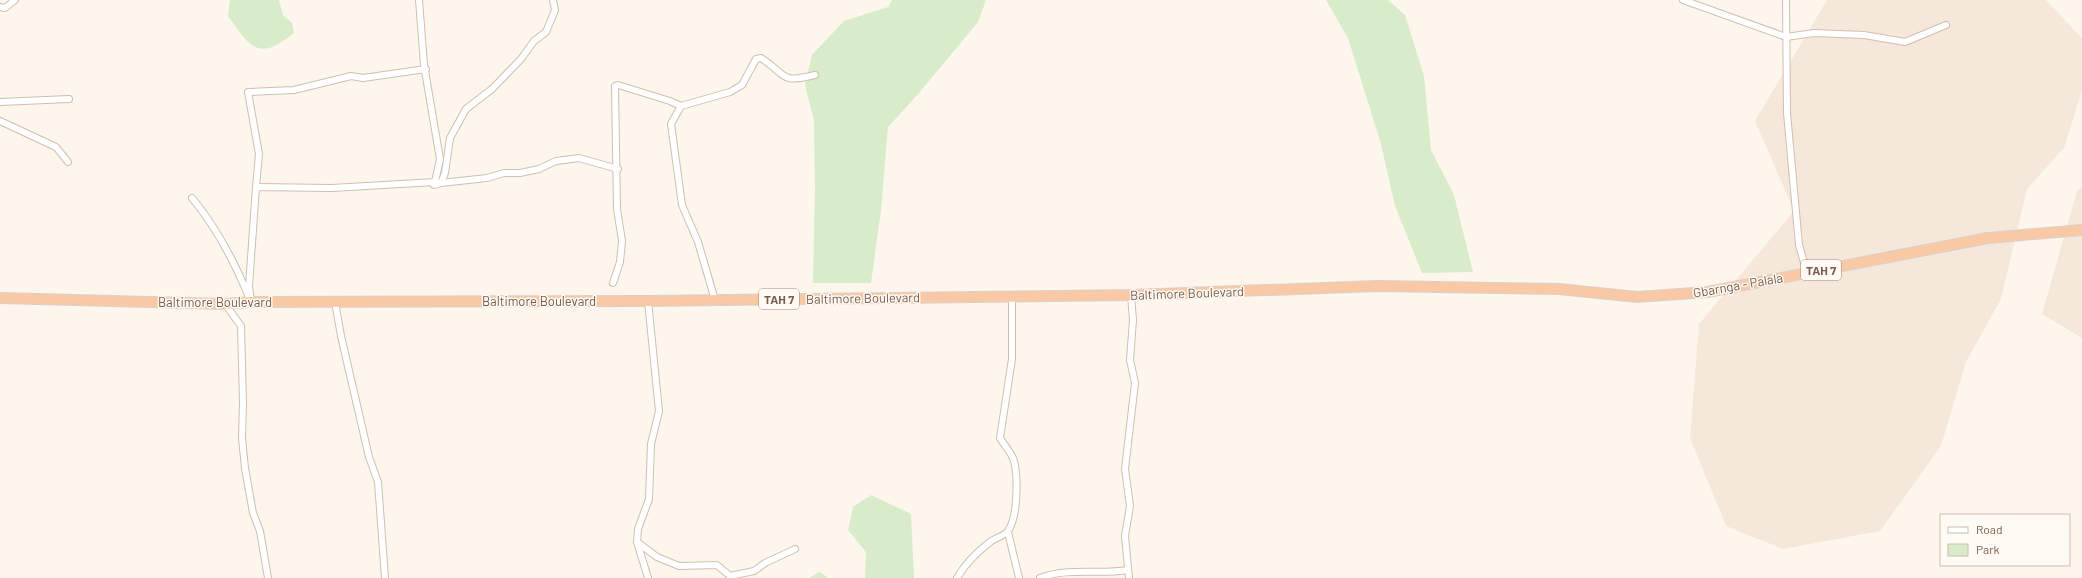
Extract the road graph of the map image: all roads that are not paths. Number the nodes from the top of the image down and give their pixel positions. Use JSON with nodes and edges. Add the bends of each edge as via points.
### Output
{"nodes":[{"id":1,"x":15,"y":0,"type":"edge"},
{"id":2,"x":419,"y":0,"type":"edge"},
{"id":3,"x":552,"y":0,"type":"edge"},
{"id":4,"x":1683,"y":0,"type":"edge"},
{"id":5,"x":1786,"y":0,"type":"edge"},
{"id":6,"x":0,"y":7,"type":"edge"},
{"id":7,"x":1946,"y":25,"type":"dead end"},
{"id":8,"x":1786,"y":37,"type":"junction"},
{"id":9,"x":426,"y":69,"type":"junction"},
{"id":10,"x":815,"y":75,"type":"dead end"},
{"id":11,"x":69,"y":98,"type":"dead end"},
{"id":12,"x":0,"y":102,"type":"edge"},
{"id":13,"x":681,"y":106,"type":"junction"},
{"id":14,"x":0,"y":121,"type":"edge"},
{"id":15,"x":68,"y":162,"type":"dead end"},
{"id":16,"x":618,"y":169,"type":"junction"},
{"id":17,"x":438,"y":183,"type":"junction"},
{"id":18,"x":256,"y":187,"type":"junction"},
{"id":19,"x":192,"y":198,"type":"dead end"},
{"id":20,"x":2082,"y":230,"type":"edge"},
{"id":21,"x":1807,"y":273,"type":"junction"},
{"id":22,"x":613,"y":283,"type":"dead end"},
{"id":23,"x":1559,"y":289,"type":"joint"},
{"id":24,"x":1131,"y":295,"type":"junction"},
{"id":25,"x":1012,"y":296,"type":"junction"},
{"id":26,"x":0,"y":298,"type":"edge"},
{"id":27,"x":715,"y":300,"type":"junction"},
{"id":28,"x":648,"y":301,"type":"junction"},
{"id":29,"x":251,"y":302,"type":"junction"},
{"id":30,"x":335,"y":302,"type":"junction"},
{"id":31,"x":225,"y":304,"type":"junction"},
{"id":32,"x":1008,"y":532,"type":"junction"},
{"id":33,"x":637,"y":542,"type":"junction"},
{"id":34,"x":795,"y":549,"type":"dead end"},
{"id":35,"x":1128,"y":570,"type":"junction"},
{"id":36,"x":268,"y":578,"type":"edge"},
{"id":37,"x":385,"y":578,"type":"edge"},
{"id":38,"x":648,"y":578,"type":"edge"},
{"id":39,"x":957,"y":578,"type":"edge"},
{"id":40,"x":1020,"y":578,"type":"edge"},
{"id":41,"x":1040,"y":578,"type":"edge"},
{"id":42,"x":1129,"y":578,"type":"edge"}],
"edges":[{"from":1,"to":6,"type":"street","via":[[5,8]]},
{"from":2,"to":9,"type":"street"},
{"from":3,"to":17,"type":"street","via":[[555,10],[546,32],[534,41],[521,59],[492,89],[466,109],[450,138],[445,172]]},
{"from":4,"to":8,"type":"street"},
{"from":5,"to":8,"type":"street"},
{"from":7,"to":8,"type":"street","via":[[1905,42],[1864,35],[1814,33]]},
{"from":8,"to":21,"type":"street","via":[[1787,114],[1795,216],[1799,245]]},
{"from":9,"to":17,"type":"street","via":[[440,159]]},
{"from":9,"to":18,"type":"street","via":[[363,78],[351,76],[294,90],[248,92],[259,154]]},
{"from":10,"to":13,"type":"street","via":[[794,80],[785,78],[761,58],[756,59],[742,85],[730,92]]},
{"from":11,"to":12,"type":"street"},
{"from":13,"to":16,"type":"street","via":[[615,86]]},
{"from":13,"to":27,"type":"street","via":[[671,124],[682,205],[698,242]]},
{"from":14,"to":15,"type":"street","via":[[56,147]]},
{"from":16,"to":17,"type":"street","via":[[579,158],[556,161],[539,169],[520,173]]},
{"from":16,"to":22,"type":"street","via":[[617,209],[622,241],[620,262]]},
{"from":17,"to":18,"type":"street","via":[[332,188]]},
{"from":18,"to":29,"type":"street","via":[[249,286]]},
{"from":19,"to":29,"type":"street","via":[[207,216],[231,254]]},
{"from":20,"to":21,"type":"highway","name":"Gbarnga - Palala","number":"TAH 7","via":[[1988,238]]},
{"from":21,"to":23,"type":"highway","name":"Gbarnga - Palala","number":"TAH 7","via":[[1708,292],[1637,297]]},
{"from":23,"to":24,"type":"highway","name":"Baltimore Boulevard","number":"TAH 7","via":[[1378,286]]},
{"from":24,"to":25,"type":"highway","name":"Baltimore Boulevard","number":"TAH 7"},
{"from":24,"to":35,"type":"street","via":[[1133,320],[1130,360],[1135,383],[1125,469],[1130,506],[1125,536]]},
{"from":25,"to":27,"type":"highway","name":"Baltimore Boulevard","number":"TAH 7"},
{"from":25,"to":32,"type":"street","via":[[1012,359],[1000,438],[1014,460],[1016,474],[1013,519]]},
{"from":26,"to":31,"type":"highway","name":"Baltimore Boulevard","number":"TAH 7"},
{"from":27,"to":28,"type":"highway","name":"Baltimore Boulevard","number":"TAH 7"},
{"from":28,"to":30,"type":"highway","name":"Baltimore Boulevard","number":"TAH 7"},
{"from":28,"to":33,"type":"street","via":[[659,412],[651,444],[649,499],[638,529]]},
{"from":29,"to":30,"type":"highway","name":"Baltimore Boulevard","number":"TAH 7"},
{"from":29,"to":31,"type":"highway","name":"Baltimore Boulevard","number":"TAH 7"},
{"from":30,"to":37,"type":"street","via":[[369,457],[378,482]]},
{"from":31,"to":36,"type":"street","via":[[241,326],[242,438],[245,468]]},
{"from":32,"to":39,"type":"street","via":[[978,552],[963,567]]},
{"from":32,"to":40,"type":"street"},
{"from":33,"to":34,"type":"street","via":[[657,557],[679,566],[717,565],[730,576],[754,571]]},
{"from":33,"to":38,"type":"street"},
{"from":35,"to":41,"type":"street","via":[[1053,573]]},
{"from":35,"to":42,"type":"street"}]}
